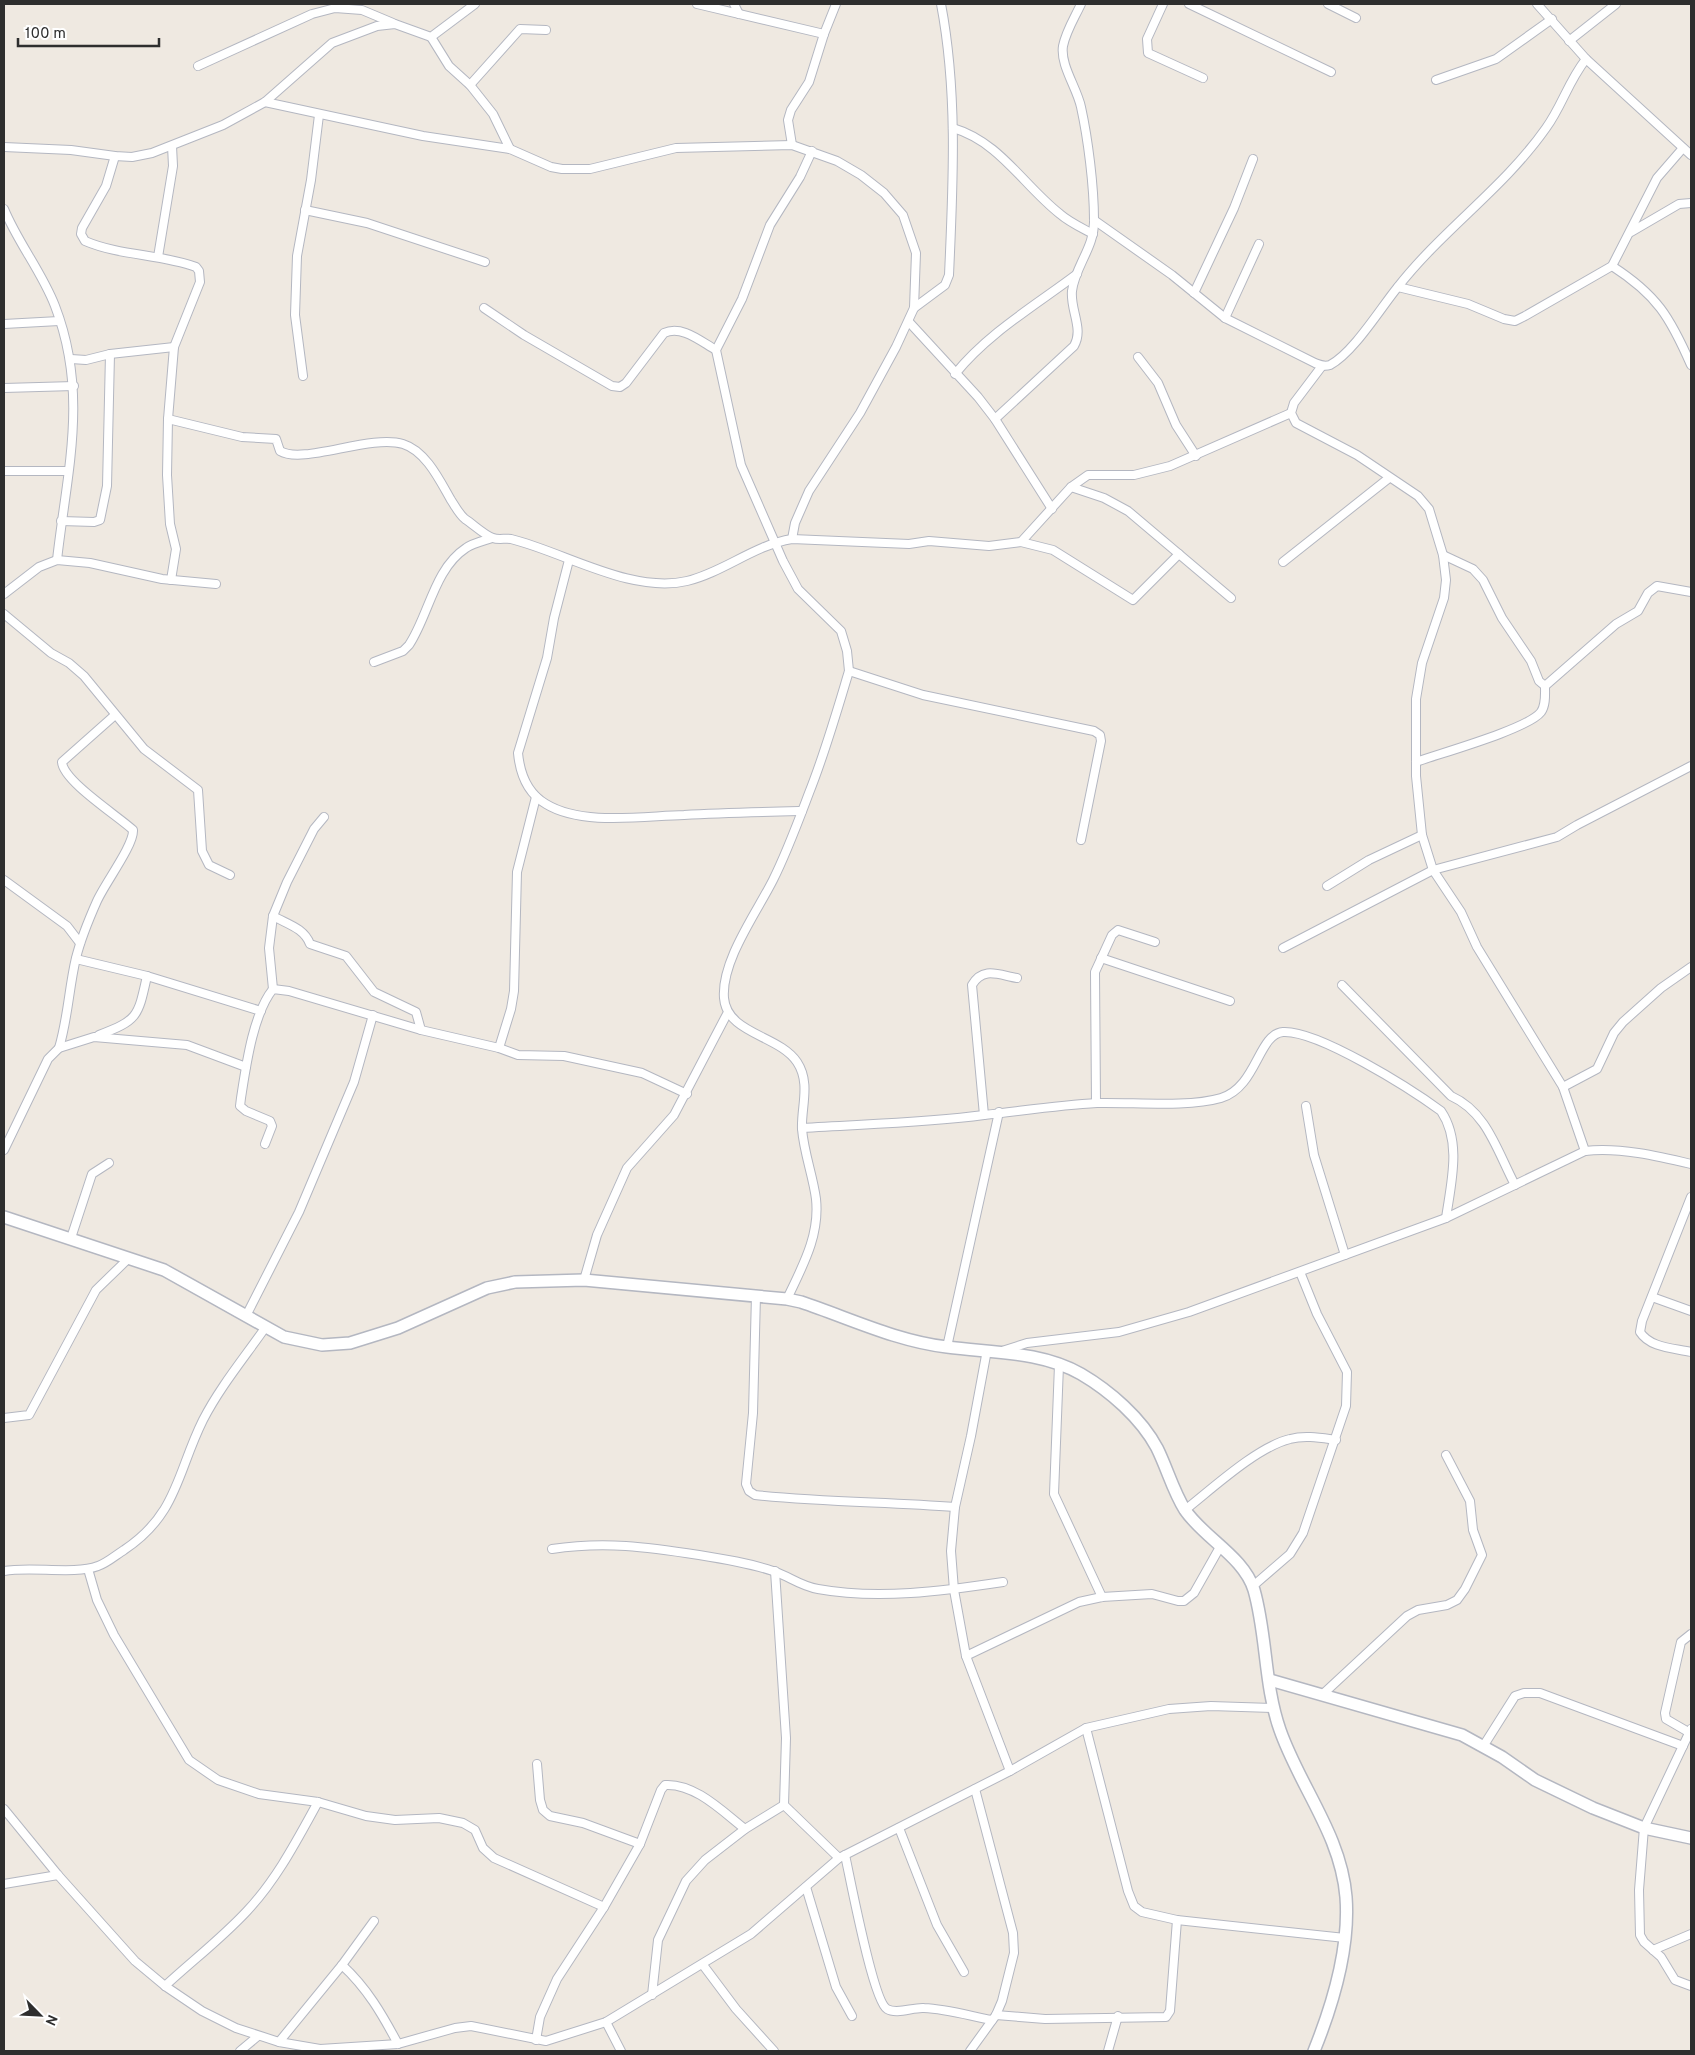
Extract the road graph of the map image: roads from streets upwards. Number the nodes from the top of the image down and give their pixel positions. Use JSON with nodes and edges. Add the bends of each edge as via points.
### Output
{"nodes":[{"id":1,"x":475,"y":4,"type":"edge"},
{"id":2,"x":697,"y":4,"type":"edge"},
{"id":3,"x":734,"y":4,"type":"edge"},
{"id":4,"x":836,"y":4,"type":"edge"},
{"id":5,"x":941,"y":4,"type":"edge"},
{"id":6,"x":1081,"y":4,"type":"edge"},
{"id":7,"x":1163,"y":4,"type":"edge"},
{"id":8,"x":1189,"y":4,"type":"edge"},
{"id":9,"x":1328,"y":4,"type":"edge"},
{"id":10,"x":1537,"y":4,"type":"edge"},
{"id":11,"x":1616,"y":4,"type":"edge"},
{"id":12,"x":739,"y":14,"type":"junction"},
{"id":13,"x":1356,"y":18,"type":"dead end"},
{"id":14,"x":1552,"y":19,"type":"junction"},
{"id":15,"x":395,"y":24,"type":"junction"},
{"id":16,"x":546,"y":30,"type":"dead end"},
{"id":17,"x":824,"y":34,"type":"junction"},
{"id":18,"x":431,"y":37,"type":"junction"},
{"id":19,"x":1569,"y":41,"type":"junction"},
{"id":20,"x":1586,"y":59,"type":"junction"},
{"id":21,"x":198,"y":66,"type":"dead end"},
{"id":22,"x":1331,"y":72,"type":"dead end"},
{"id":23,"x":1204,"y":78,"type":"dead end"},
{"id":24,"x":1436,"y":80,"type":"dead end"},
{"id":25,"x":470,"y":85,"type":"junction"},
{"id":26,"x":265,"y":102,"type":"junction"},
{"id":27,"x":319,"y":115,"type":"junction"},
{"id":28,"x":953,"y":128,"type":"junction"},
{"id":29,"x":792,"y":144,"type":"junction"},
{"id":30,"x":172,"y":146,"type":"junction"},
{"id":31,"x":4,"y":147,"type":"edge"},
{"id":32,"x":1683,"y":148,"type":"junction"},
{"id":33,"x":510,"y":149,"type":"junction"},
{"id":34,"x":812,"y":151,"type":"junction"},
{"id":35,"x":1691,"y":155,"type":"edge"},
{"id":36,"x":115,"y":156,"type":"junction"},
{"id":37,"x":1253,"y":159,"type":"dead end"},
{"id":38,"x":1691,"y":203,"type":"edge"},
{"id":39,"x":4,"y":209,"type":"edge"},
{"id":40,"x":305,"y":210,"type":"junction"},
{"id":41,"x":1094,"y":220,"type":"junction"},
{"id":42,"x":1630,"y":232,"type":"junction"},
{"id":43,"x":1093,"y":234,"type":"junction"},
{"id":44,"x":1259,"y":244,"type":"dead end"},
{"id":45,"x":158,"y":257,"type":"junction"},
{"id":46,"x":485,"y":262,"type":"dead end"},
{"id":47,"x":1612,"y":266,"type":"junction"},
{"id":48,"x":1077,"y":274,"type":"junction"},
{"id":49,"x":1398,"y":287,"type":"junction"},
{"id":50,"x":1194,"y":293,"type":"junction"},
{"id":51,"x":484,"y":308,"type":"dead end"},
{"id":52,"x":914,"y":308,"type":"junction"},
{"id":53,"x":1225,"y":318,"type":"junction"},
{"id":54,"x":59,"y":321,"type":"junction"},
{"id":55,"x":909,"y":322,"type":"junction"},
{"id":56,"x":4,"y":324,"type":"edge"},
{"id":57,"x":174,"y":347,"type":"junction"},
{"id":58,"x":716,"y":350,"type":"junction"},
{"id":59,"x":110,"y":354,"type":"junction"},
{"id":60,"x":1138,"y":357,"type":"dead end"},
{"id":61,"x":71,"y":358,"type":"junction"},
{"id":62,"x":1691,"y":365,"type":"edge"},
{"id":63,"x":1322,"y":366,"type":"junction"},
{"id":64,"x":956,"y":374,"type":"junction"},
{"id":65,"x":303,"y":376,"type":"dead end"},
{"id":66,"x":74,"y":386,"type":"junction"},
{"id":67,"x":4,"y":388,"type":"edge"},
{"id":68,"x":1290,"y":412,"type":"junction"},
{"id":69,"x":168,"y":419,"type":"junction"},
{"id":70,"x":995,"y":419,"type":"junction"},
{"id":71,"x":1196,"y":456,"type":"junction"},
{"id":72,"x":68,"y":471,"type":"junction"},
{"id":73,"x":4,"y":472,"type":"edge"},
{"id":74,"x":1389,"y":478,"type":"junction"},
{"id":75,"x":1071,"y":487,"type":"junction"},
{"id":76,"x":1052,"y":509,"type":"junction"},
{"id":77,"x":61,"y":521,"type":"junction"},
{"id":78,"x":492,"y":538,"type":"junction"},
{"id":79,"x":792,"y":540,"type":"junction"},
{"id":80,"x":774,"y":542,"type":"junction"},
{"id":81,"x":1021,"y":542,"type":"junction"},
{"id":82,"x":1179,"y":554,"type":"junction"},
{"id":83,"x":1443,"y":556,"type":"junction"},
{"id":84,"x":57,"y":560,"type":"junction"},
{"id":85,"x":569,"y":560,"type":"junction"},
{"id":86,"x":1282,"y":562,"type":"dead end"},
{"id":87,"x":171,"y":580,"type":"junction"},
{"id":88,"x":216,"y":584,"type":"dead end"},
{"id":89,"x":1691,"y":592,"type":"edge"},
{"id":90,"x":4,"y":594,"type":"edge"},
{"id":91,"x":1231,"y":598,"type":"dead end"},
{"id":92,"x":4,"y":614,"type":"edge"},
{"id":93,"x":374,"y":662,"type":"dead end"},
{"id":94,"x":849,"y":671,"type":"junction"},
{"id":95,"x":1545,"y":686,"type":"junction"},
{"id":96,"x":115,"y":715,"type":"junction"},
{"id":97,"x":1416,"y":762,"type":"junction"},
{"id":98,"x":1691,"y":766,"type":"edge"},
{"id":99,"x":536,"y":797,"type":"junction"},
{"id":100,"x":802,"y":811,"type":"junction"},
{"id":101,"x":324,"y":817,"type":"dead end"},
{"id":102,"x":1422,"y":835,"type":"junction"},
{"id":103,"x":1081,"y":840,"type":"dead end"},
{"id":104,"x":1433,"y":870,"type":"junction"},
{"id":105,"x":230,"y":875,"type":"dead end"},
{"id":106,"x":4,"y":880,"type":"edge"},
{"id":107,"x":1327,"y":886,"type":"dead end"},
{"id":108,"x":273,"y":916,"type":"junction"},
{"id":109,"x":1155,"y":942,"type":"dead end"},
{"id":110,"x":80,"y":943,"type":"junction"},
{"id":111,"x":1283,"y":948,"type":"dead end"},
{"id":112,"x":1101,"y":958,"type":"junction"},
{"id":113,"x":76,"y":959,"type":"junction"},
{"id":114,"x":1691,"y":967,"type":"edge"},
{"id":115,"x":147,"y":976,"type":"junction"},
{"id":116,"x":1017,"y":978,"type":"dead end"},
{"id":117,"x":1342,"y":985,"type":"dead end"},
{"id":118,"x":274,"y":989,"type":"junction"},
{"id":119,"x":1230,"y":1002,"type":"dead end"},
{"id":120,"x":261,"y":1011,"type":"junction"},
{"id":121,"x":728,"y":1014,"type":"junction"},
{"id":122,"x":373,"y":1016,"type":"junction"},
{"id":123,"x":421,"y":1030,"type":"junction"},
{"id":124,"x":94,"y":1036,"type":"junction"},
{"id":125,"x":59,"y":1048,"type":"junction"},
{"id":126,"x":499,"y":1048,"type":"junction"},
{"id":127,"x":246,"y":1067,"type":"junction"},
{"id":128,"x":1563,"y":1087,"type":"junction"},
{"id":129,"x":687,"y":1094,"type":"junction"},
{"id":130,"x":1096,"y":1103,"type":"junction"},
{"id":131,"x":1306,"y":1106,"type":"dead end"},
{"id":132,"x":999,"y":1112,"type":"junction"},
{"id":133,"x":984,"y":1115,"type":"junction"},
{"id":134,"x":802,"y":1128,"type":"junction"},
{"id":135,"x":265,"y":1144,"type":"dead end"},
{"id":136,"x":4,"y":1150,"type":"edge"},
{"id":137,"x":1585,"y":1151,"type":"junction"},
{"id":138,"x":109,"y":1162,"type":"dead end"},
{"id":139,"x":1691,"y":1164,"type":"edge"},
{"id":140,"x":1515,"y":1184,"type":"junction"},
{"id":141,"x":1691,"y":1197,"type":"edge"},
{"id":142,"x":4,"y":1217,"type":"edge"},
{"id":143,"x":1446,"y":1218,"type":"junction"},
{"id":144,"x":72,"y":1238,"type":"junction"},
{"id":145,"x":1345,"y":1255,"type":"junction"},
{"id":146,"x":129,"y":1258,"type":"junction"},
{"id":147,"x":1300,"y":1272,"type":"junction"},
{"id":148,"x":584,"y":1280,"type":"junction"},
{"id":149,"x":756,"y":1295,"type":"junction"},
{"id":150,"x":1652,"y":1297,"type":"junction"},
{"id":151,"x":787,"y":1299,"type":"junction"},
{"id":152,"x":1691,"y":1311,"type":"edge"},
{"id":153,"x":246,"y":1314,"type":"junction"},
{"id":154,"x":265,"y":1328,"type":"junction"},
{"id":155,"x":947,"y":1348,"type":"junction"},
{"id":156,"x":986,"y":1350,"type":"junction"},
{"id":157,"x":1000,"y":1352,"type":"junction"},
{"id":158,"x":1691,"y":1352,"type":"edge"},
{"id":159,"x":1059,"y":1365,"type":"junction"},
{"id":160,"x":4,"y":1412,"type":"edge"},
{"id":161,"x":15,"y":1417,"type":"junction"},
{"id":162,"x":4,"y":1418,"type":"edge"},
{"id":163,"x":1336,"y":1440,"type":"junction"},
{"id":164,"x":1446,"y":1455,"type":"dead end"},
{"id":165,"x":955,"y":1507,"type":"junction"},
{"id":166,"x":1185,"y":1510,"type":"junction"},
{"id":167,"x":1220,"y":1547,"type":"junction"},
{"id":168,"x":552,"y":1549,"type":"dead end"},
{"id":169,"x":88,"y":1569,"type":"junction"},
{"id":170,"x":4,"y":1571,"type":"edge"},
{"id":171,"x":775,"y":1571,"type":"junction"},
{"id":172,"x":1003,"y":1582,"type":"dead end"},
{"id":173,"x":1253,"y":1586,"type":"junction"},
{"id":174,"x":954,"y":1590,"type":"junction"},
{"id":175,"x":1102,"y":1597,"type":"junction"},
{"id":176,"x":1691,"y":1634,"type":"edge"},
{"id":177,"x":966,"y":1656,"type":"junction"},
{"id":178,"x":1270,"y":1680,"type":"junction"},
{"id":179,"x":1323,"y":1694,"type":"junction"},
{"id":180,"x":1274,"y":1708,"type":"junction"},
{"id":181,"x":1086,"y":1728,"type":"junction"},
{"id":182,"x":1690,"y":1731,"type":"edge"},
{"id":183,"x":1484,"y":1746,"type":"junction"},
{"id":184,"x":1682,"y":1746,"type":"junction"},
{"id":185,"x":537,"y":1764,"type":"dead end"},
{"id":186,"x":1010,"y":1771,"type":"junction"},
{"id":187,"x":975,"y":1789,"type":"junction"},
{"id":188,"x":318,"y":1802,"type":"junction"},
{"id":189,"x":784,"y":1806,"type":"junction"},
{"id":190,"x":4,"y":1809,"type":"edge"},
{"id":191,"x":900,"y":1828,"type":"junction"},
{"id":192,"x":1644,"y":1828,"type":"junction"},
{"id":193,"x":745,"y":1829,"type":"junction"},
{"id":194,"x":1691,"y":1838,"type":"edge"},
{"id":195,"x":640,"y":1844,"type":"junction"},
{"id":196,"x":842,"y":1857,"type":"junction"},
{"id":197,"x":58,"y":1875,"type":"junction"},
{"id":198,"x":4,"y":1884,"type":"edge"},
{"id":199,"x":806,"y":1887,"type":"junction"},
{"id":200,"x":604,"y":1907,"type":"junction"},
{"id":201,"x":1177,"y":1920,"type":"junction"},
{"id":202,"x":374,"y":1922,"type":"dead end"},
{"id":203,"x":1691,"y":1934,"type":"edge"},
{"id":204,"x":1345,"y":1938,"type":"junction"},
{"id":205,"x":1653,"y":1950,"type":"junction"},
{"id":206,"x":342,"y":1965,"type":"junction"},
{"id":207,"x":703,"y":1965,"type":"junction"},
{"id":208,"x":964,"y":1972,"type":"dead end"},
{"id":209,"x":165,"y":1986,"type":"junction"},
{"id":210,"x":1691,"y":1986,"type":"edge"},
{"id":211,"x":652,"y":1995,"type":"junction"},
{"id":212,"x":852,"y":2016,"type":"dead end"},
{"id":213,"x":1118,"y":2016,"type":"junction"},
{"id":214,"x":994,"y":2017,"type":"junction"},
{"id":215,"x":606,"y":2022,"type":"junction"},
{"id":216,"x":258,"y":2036,"type":"junction"},
{"id":217,"x":536,"y":2040,"type":"junction"},
{"id":218,"x":279,"y":2042,"type":"junction"},
{"id":219,"x":546,"y":2042,"type":"junction"},
{"id":220,"x":398,"y":2044,"type":"junction"},
{"id":221,"x":240,"y":2051,"type":"edge"},
{"id":222,"x":545,"y":2051,"type":"edge"},
{"id":223,"x":621,"y":2051,"type":"edge"},
{"id":224,"x":774,"y":2051,"type":"edge"},
{"id":225,"x":970,"y":2051,"type":"edge"},
{"id":226,"x":1108,"y":2051,"type":"edge"},
{"id":227,"x":1314,"y":2051,"type":"edge"}],
"edges":[{"from":1,"to":18,"type":"street"},
{"from":2,"to":12,"type":"street"},
{"from":3,"to":12,"type":"street"},
{"from":4,"to":17,"type":"street"},
{"from":5,"to":28,"type":"street","via":[[946,29]]},
{"from":6,"to":41,"type":"street","via":[[1063,46],[1063,58],[1082,108]]},
{"from":7,"to":23,"type":"street","via":[[1147,39],[1148,52]]},
{"from":8,"to":22,"type":"street"},
{"from":9,"to":13,"type":"street"},
{"from":10,"to":14,"type":"street"},
{"from":11,"to":19,"type":"street"},
{"from":12,"to":17,"type":"street"},
{"from":14,"to":19,"type":"street"},
{"from":14,"to":24,"type":"street","via":[[1496,59]]},
{"from":15,"to":18,"type":"street"},
{"from":15,"to":21,"type":"street","via":[[362,10],[335,8],[312,14]]},
{"from":15,"to":26,"type":"street","via":[[377,26],[332,43]]},
{"from":16,"to":25,"type":"street","via":[[520,29]]},
{"from":17,"to":29,"type":"street","via":[[809,82],[788,120]]},
{"from":18,"to":25,"type":"street","via":[[449,66]]},
{"from":19,"to":20,"type":"street"},
{"from":20,"to":32,"type":"street"},
{"from":20,"to":49,"type":"street","via":[[1574,74],[1547,127],[1529,150],[1499,186],[1448,232]]},
{"from":25,"to":33,"type":"street","via":[[493,114]]},
{"from":26,"to":27,"type":"street"},
{"from":26,"to":30,"type":"street","via":[[223,125]]},
{"from":27,"to":33,"type":"street"},
{"from":27,"to":40,"type":"street"},
{"from":28,"to":43,"type":"street","via":[[978,137],[1020,173],[1060,215]]},
{"from":28,"to":52,"type":"street","via":[[949,275],[945,285]]},
{"from":29,"to":33,"type":"street","via":[[676,148],[590,169],[551,167]]},
{"from":29,"to":34,"type":"street"},
{"from":30,"to":36,"type":"street","via":[[132,157]]},
{"from":30,"to":45,"type":"street","via":[[174,166]]},
{"from":31,"to":36,"type":"street"},
{"from":32,"to":35,"type":"street"},
{"from":32,"to":42,"type":"street","via":[[1656,178]]},
{"from":34,"to":52,"type":"street","via":[[861,176],[884,193],[903,216],[916,253]]},
{"from":34,"to":58,"type":"street","via":[[770,225],[742,299]]},
{"from":36,"to":45,"type":"street","via":[[106,186],[81,234],[93,244]]},
{"from":37,"to":50,"type":"street"},
{"from":38,"to":42,"type":"street","via":[[1680,204]]},
{"from":39,"to":54,"type":"street","via":[[13,232],[55,306]]},
{"from":40,"to":46,"type":"street","via":[[367,223]]},
{"from":40,"to":65,"type":"street","via":[[297,256],[295,315]]},
{"from":41,"to":43,"type":"street"},
{"from":41,"to":50,"type":"street"},
{"from":42,"to":47,"type":"street"},
{"from":43,"to":48,"type":"street"},
{"from":44,"to":53,"type":"street"},
{"from":45,"to":57,"type":"street","via":[[185,263],[199,271],[200,282]]},
{"from":47,"to":49,"type":"street","via":[[1515,321],[1449,298]]},
{"from":47,"to":62,"type":"street","via":[[1651,295],[1668,316]]},
{"from":48,"to":64,"type":"street","via":[[968,357]]},
{"from":48,"to":70,"type":"street","via":[[1071,303],[1078,340]]},
{"from":49,"to":63,"type":"street","via":[[1343,355]]},
{"from":50,"to":53,"type":"street"},
{"from":51,"to":58,"type":"street","via":[[612,386],[626,383],[664,333],[672,329],[681,330]]},
{"from":52,"to":55,"type":"street"},
{"from":53,"to":63,"type":"street"},
{"from":54,"to":56,"type":"street"},
{"from":54,"to":61,"type":"street"},
{"from":55,"to":64,"type":"street"},
{"from":55,"to":79,"type":"street","via":[[860,413],[809,491],[795,523]]},
{"from":57,"to":59,"type":"street"},
{"from":57,"to":69,"type":"street"},
{"from":58,"to":80,"type":"street","via":[[740,464]]},
{"from":59,"to":61,"type":"street","via":[[86,360]]},
{"from":59,"to":77,"type":"street","via":[[107,486],[103,515],[94,522]]},
{"from":60,"to":71,"type":"street","via":[[1158,384],[1176,425]]},
{"from":61,"to":66,"type":"street"},
{"from":63,"to":68,"type":"street"},
{"from":64,"to":70,"type":"street"},
{"from":66,"to":67,"type":"street"},
{"from":66,"to":72,"type":"street"},
{"from":68,"to":71,"type":"street"},
{"from":68,"to":74,"type":"street","via":[[1296,423],[1357,455]]},
{"from":69,"to":78,"type":"street","via":[[242,437],[276,439],[280,451],[285,454],[379,441],[404,444],[415,450],[430,466],[462,516]]},
{"from":69,"to":87,"type":"street","via":[[167,485],[176,549]]},
{"from":70,"to":76,"type":"street"},
{"from":71,"to":75,"type":"street","via":[[1134,475],[1088,475]]},
{"from":72,"to":73,"type":"street"},
{"from":72,"to":77,"type":"street"},
{"from":74,"to":83,"type":"street","via":[[1418,496],[1429,509]]},
{"from":74,"to":86,"type":"street"},
{"from":75,"to":76,"type":"street"},
{"from":75,"to":82,"type":"street","via":[[1117,504]]},
{"from":76,"to":81,"type":"street"},
{"from":77,"to":84,"type":"street"},
{"from":78,"to":85,"type":"street","via":[[511,539]]},
{"from":78,"to":93,"type":"street","via":[[468,546],[456,555],[434,592],[409,646]]},
{"from":79,"to":80,"type":"street"},
{"from":79,"to":81,"type":"street","via":[[909,544],[929,541],[989,546]]},
{"from":80,"to":85,"type":"street","via":[[710,574],[685,582],[634,580]]},
{"from":80,"to":94,"type":"street","via":[[798,589],[841,631],[848,650]]},
{"from":81,"to":82,"type":"street","via":[[1059,553],[1133,600]]},
{"from":82,"to":91,"type":"street"},
{"from":83,"to":95,"type":"street","via":[[1474,569],[1531,661],[1539,681]]},
{"from":83,"to":97,"type":"street","via":[[1444,598],[1422,663],[1416,699]]},
{"from":84,"to":87,"type":"street","via":[[90,563]]},
{"from":84,"to":90,"type":"street","via":[[39,567]]},
{"from":85,"to":99,"type":"street","via":[[554,618],[548,658],[518,753],[519,768]]},
{"from":87,"to":88,"type":"street"},
{"from":89,"to":95,"type":"street","via":[[1652,588],[1638,611],[1616,624]]},
{"from":92,"to":96,"type":"street","via":[[84,676]]},
{"from":94,"to":100,"type":"street"},
{"from":94,"to":103,"type":"street","via":[[923,695],[1094,731],[1100,735]]},
{"from":95,"to":97,"type":"street","via":[[1545,702],[1536,716],[1519,726]]},
{"from":96,"to":105,"type":"street","via":[[144,748],[198,790],[202,851],[209,865]]},
{"from":96,"to":110,"type":"street","via":[[62,762],[62,767],[81,789],[133,830],[131,845],[102,890]]},
{"from":97,"to":102,"type":"street"},
{"from":98,"to":104,"type":"street","via":[[1557,837]]},
{"from":99,"to":100,"type":"street","via":[[571,814],[612,818]]},
{"from":99,"to":126,"type":"street","via":[[517,872],[514,991]]},
{"from":100,"to":121,"type":"street","via":[[774,879],[732,960],[724,997]]},
{"from":101,"to":108,"type":"street","via":[[314,829]]},
{"from":102,"to":104,"type":"street"},
{"from":102,"to":107,"type":"street","via":[[1369,860]]},
{"from":104,"to":111,"type":"street"},
{"from":104,"to":128,"type":"street"},
{"from":106,"to":110,"type":"street","via":[[67,926]]},
{"from":108,"to":118,"type":"street","via":[[269,948]]},
{"from":108,"to":123,"type":"street","via":[[302,931],[310,944],[346,956],[374,992],[416,1012]]},
{"from":109,"to":112,"type":"street","via":[[1118,930]]},
{"from":110,"to":113,"type":"street"},
{"from":112,"to":119,"type":"street"},
{"from":112,"to":130,"type":"street","via":[[1094,977]]},
{"from":113,"to":115,"type":"street"},
{"from":113,"to":125,"type":"street"},
{"from":114,"to":128,"type":"street","via":[[1661,988],[1623,1022],[1614,1032],[1597,1069]]},
{"from":115,"to":120,"type":"street"},
{"from":115,"to":124,"type":"street","via":[[136,1015],[126,1024]]},
{"from":116,"to":133,"type":"street","via":[[984,972],[972,985]]},
{"from":117,"to":140,"type":"street","via":[[1451,1096],[1466,1103],[1481,1118]]},
{"from":118,"to":120,"type":"street"},
{"from":118,"to":122,"type":"street"},
{"from":120,"to":127,"type":"street"},
{"from":121,"to":129,"type":"street"},
{"from":121,"to":134,"type":"street","via":[[797,1062],[804,1080]]},
{"from":122,"to":123,"type":"street"},
{"from":122,"to":153,"type":"street","via":[[354,1082],[299,1212]]},
{"from":123,"to":126,"type":"street"},
{"from":124,"to":125,"type":"street"},
{"from":124,"to":127,"type":"street","via":[[187,1045]]},
{"from":125,"to":136,"type":"street","via":[[48,1059],[35,1083]]},
{"from":126,"to":129,"type":"street","via":[[518,1055],[564,1056],[603,1064],[642,1074]]},
{"from":127,"to":135,"type":"street","via":[[240,1106],[270,1121],[272,1126]]},
{"from":128,"to":137,"type":"street"},
{"from":129,"to":148,"type":"street","via":[[674,1115],[627,1168],[597,1235]]},
{"from":130,"to":132,"type":"street"},
{"from":130,"to":143,"type":"street","via":[[1196,1102],[1221,1098],[1238,1090],[1250,1076],[1268,1040],[1276,1034],[1284,1032],[1310,1038],[1342,1050],[1441,1111],[1448,1121],[1453,1145]]},
{"from":131,"to":145,"type":"street","via":[[1314,1155]]},
{"from":132,"to":133,"type":"street"},
{"from":132,"to":155,"type":"street"},
{"from":133,"to":134,"type":"street"},
{"from":134,"to":151,"type":"street","via":[[816,1199],[816,1222],[812,1246]]},
{"from":137,"to":139,"type":"street","via":[[1662,1157]]},
{"from":137,"to":140,"type":"street"},
{"from":138,"to":144,"type":"street","via":[[98,1169],[88,1182]]},
{"from":140,"to":143,"type":"street"},
{"from":141,"to":150,"type":"street"},
{"from":142,"to":144,"type":"street"},
{"from":143,"to":145,"type":"street"},
{"from":144,"to":146,"type":"street"},
{"from":145,"to":147,"type":"street"},
{"from":146,"to":153,"type":"street","via":[[164,1270]]},
{"from":146,"to":161,"type":"street","via":[[92,1296],[29,1415]]},
{"from":147,"to":157,"type":"street","via":[[1189,1312],[1119,1332],[1027,1343]]},
{"from":147,"to":163,"type":"street","via":[[1347,1372],[1346,1406]]},
{"from":148,"to":149,"type":"street"},
{"from":148,"to":154,"type":"street","via":[[515,1282],[487,1288],[398,1328],[339,1346],[299,1342]]},
{"from":149,"to":151,"type":"street"},
{"from":149,"to":165,"type":"street","via":[[753,1413],[746,1484],[749,1491],[755,1495],[830,1502]]},
{"from":150,"to":152,"type":"street"},
{"from":150,"to":158,"type":"street","via":[[1640,1332],[1644,1338]]},
{"from":151,"to":155,"type":"street","via":[[874,1330]]},
{"from":153,"to":154,"type":"street"},
{"from":154,"to":169,"type":"street","via":[[203,1420],[156,1524],[141,1539],[100,1566]]},
{"from":155,"to":156,"type":"street"},
{"from":156,"to":157,"type":"street"},
{"from":156,"to":165,"type":"street","via":[[972,1436]]},
{"from":157,"to":159,"type":"street"},
{"from":159,"to":166,"type":"street","via":[[1106,1391],[1134,1417],[1155,1445]]},
{"from":159,"to":175,"type":"street","via":[[1054,1494]]},
{"from":160,"to":161,"type":"street"},
{"from":161,"to":162,"type":"street"},
{"from":163,"to":166,"type":"street","via":[[1297,1438],[1270,1446]]},
{"from":163,"to":173,"type":"street","via":[[1297,1544]]},
{"from":164,"to":179,"type":"street","via":[[1470,1501],[1473,1530],[1482,1555],[1479,1563],[1457,1600],[1406,1616]]},
{"from":165,"to":174,"type":"street","via":[[951,1550]]},
{"from":166,"to":167,"type":"street"},
{"from":167,"to":173,"type":"street","via":[[1238,1564]]},
{"from":167,"to":175,"type":"street","via":[[1194,1593],[1184,1601],[1152,1594]]},
{"from":168,"to":171,"type":"street","via":[[584,1544],[646,1546]]},
{"from":169,"to":170,"type":"street","via":[[24,1568]]},
{"from":169,"to":188,"type":"street","via":[[97,1600],[114,1635],[189,1760],[218,1780],[251,1791]]},
{"from":171,"to":174,"type":"street","via":[[797,1584],[820,1590],[872,1594]]},
{"from":171,"to":189,"type":"street","via":[[786,1738]]},
{"from":172,"to":174,"type":"street"},
{"from":173,"to":178,"type":"street"},
{"from":174,"to":177,"type":"street"},
{"from":175,"to":177,"type":"street","via":[[1079,1602]]},
{"from":176,"to":182,"type":"street","via":[[1681,1642],[1665,1713],[1666,1719]]},
{"from":177,"to":186,"type":"street"},
{"from":178,"to":179,"type":"street"},
{"from":178,"to":180,"type":"street"},
{"from":179,"to":183,"type":"street","via":[[1437,1726]]},
{"from":180,"to":181,"type":"street","via":[[1211,1706],[1169,1709]]},
{"from":180,"to":204,"type":"street","via":[[1280,1731],[1320,1810],[1342,1868],[1346,1899]]},
{"from":181,"to":186,"type":"street"},
{"from":181,"to":201,"type":"street","via":[[1134,1906],[1142,1912]]},
{"from":182,"to":184,"type":"street"},
{"from":183,"to":184,"type":"street","via":[[1515,1696],[1540,1692]]},
{"from":183,"to":192,"type":"street","via":[[1535,1780]]},
{"from":184,"to":192,"type":"street"},
{"from":185,"to":195,"type":"street","via":[[540,1800],[543,1810],[550,1816],[583,1823]]},
{"from":186,"to":187,"type":"street"},
{"from":187,"to":191,"type":"street"},
{"from":187,"to":214,"type":"street","via":[[1013,1933],[1014,1954],[1002,2001]]},
{"from":188,"to":200,"type":"street","via":[[366,1816],[395,1820],[439,1818],[463,1823],[475,1830],[484,1848],[494,1858]]},
{"from":188,"to":209,"type":"street","via":[[290,1854],[247,1911]]},
{"from":189,"to":193,"type":"street"},
{"from":189,"to":196,"type":"street"},
{"from":190,"to":197,"type":"street"},
{"from":191,"to":196,"type":"street"},
{"from":191,"to":208,"type":"street","via":[[937,1925]]},
{"from":192,"to":194,"type":"street"},
{"from":192,"to":205,"type":"street","via":[[1639,1890],[1640,1935]]},
{"from":193,"to":195,"type":"street","via":[[710,1801],[688,1790],[665,1785]]},
{"from":193,"to":211,"type":"street","via":[[705,1860],[686,1881],[658,1940]]},
{"from":195,"to":200,"type":"street"},
{"from":196,"to":199,"type":"street"},
{"from":196,"to":214,"type":"street","via":[[883,2006],[895,2011],[924,2008]]},
{"from":197,"to":198,"type":"street"},
{"from":197,"to":209,"type":"street","via":[[135,1961]]},
{"from":199,"to":207,"type":"street","via":[[751,1934]]},
{"from":199,"to":212,"type":"street","via":[[836,1987]]},
{"from":200,"to":217,"type":"street","via":[[557,1979],[540,2017]]},
{"from":201,"to":204,"type":"street"},
{"from":201,"to":213,"type":"street","via":[[1170,2012],[1166,2017]]},
{"from":202,"to":206,"type":"street"},
{"from":203,"to":205,"type":"street"},
{"from":204,"to":227,"type":"street","via":[[1333,1996]]},
{"from":205,"to":210,"type":"street","via":[[1662,1957],[1675,1980]]},
{"from":206,"to":218,"type":"street"},
{"from":206,"to":220,"type":"street","via":[[375,2002]]},
{"from":207,"to":211,"type":"street"},
{"from":207,"to":224,"type":"street","via":[[736,2009]]},
{"from":209,"to":216,"type":"street","via":[[202,2011]]},
{"from":211,"to":215,"type":"street"},
{"from":213,"to":214,"type":"street"},
{"from":213,"to":226,"type":"street"},
{"from":214,"to":225,"type":"street"},
{"from":215,"to":219,"type":"street"},
{"from":215,"to":223,"type":"street"},
{"from":216,"to":218,"type":"street"},
{"from":216,"to":221,"type":"street"},
{"from":217,"to":219,"type":"street"},
{"from":217,"to":220,"type":"street","via":[[471,2026]]},
{"from":218,"to":220,"type":"street","via":[[320,2049]]},
{"from":219,"to":222,"type":"street"}]}
